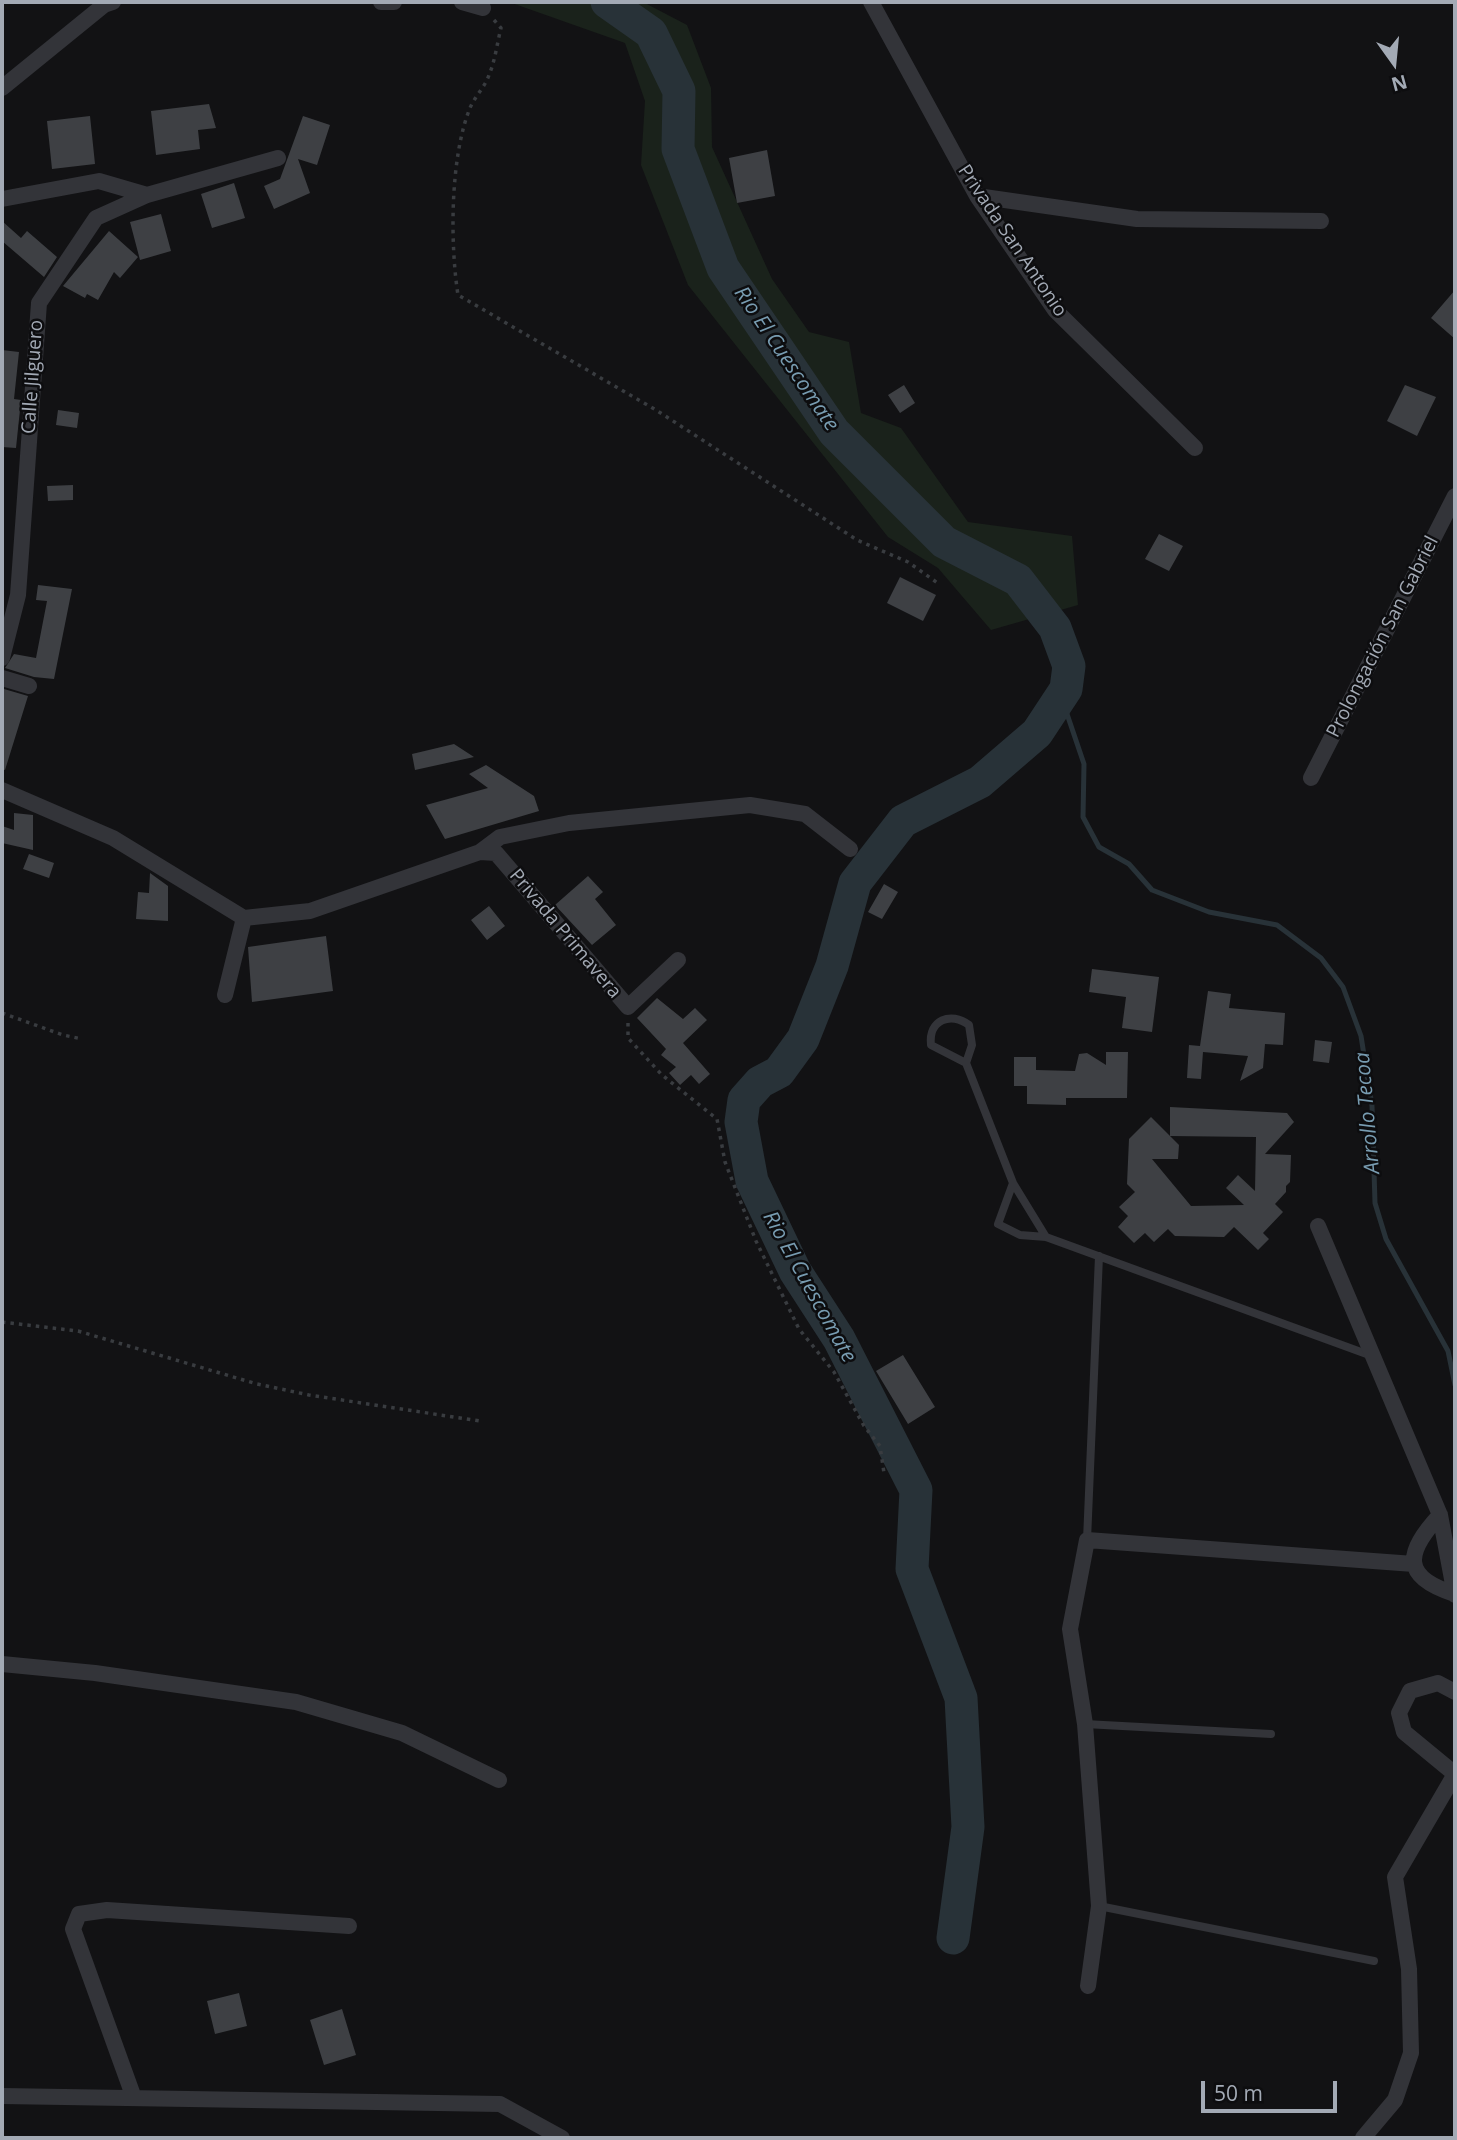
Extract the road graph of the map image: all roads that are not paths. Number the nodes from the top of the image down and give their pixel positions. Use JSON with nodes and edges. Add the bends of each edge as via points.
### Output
{"nodes":[{"id":1,"x":113,"y":2,"type":"edge"},
{"id":2,"x":381,"y":2,"type":"edge"},
{"id":3,"x":394,"y":2,"type":"edge"},
{"id":4,"x":462,"y":2,"type":"edge"},
{"id":5,"x":871,"y":2,"type":"edge"},
{"id":6,"x":483,"y":8,"type":"road end"},
{"id":7,"x":2,"y":88,"type":"edge"},
{"id":8,"x":278,"y":158,"type":"dead end"},
{"id":9,"x":147,"y":195,"type":"junction"},
{"id":10,"x":977,"y":196,"type":"junction"},
{"id":11,"x":2,"y":199,"type":"edge"},
{"id":12,"x":1321,"y":221,"type":"dead end"},
{"id":13,"x":1195,"y":448,"type":"dead end"},
{"id":14,"x":1455,"y":496,"type":"edge"},
{"id":15,"x":2,"y":658,"type":"edge"},
{"id":16,"x":2,"y":678,"type":"edge"},
{"id":17,"x":29,"y":686,"type":"dead end"},
{"id":18,"x":1311,"y":778,"type":"dead end"},
{"id":19,"x":2,"y":790,"type":"edge"},
{"id":20,"x":850,"y":849,"type":"dead end"},
{"id":21,"x":480,"y":852,"type":"junction"},
{"id":22,"x":244,"y":918,"type":"junction"},
{"id":23,"x":678,"y":960,"type":"dead end"},
{"id":24,"x":225,"y":995,"type":"dead end"},
{"id":25,"x":966,"y":1063,"type":"junction"},
{"id":26,"x":1013,"y":1183,"type":"junction"},
{"id":27,"x":1318,"y":1226,"type":"dead end"},
{"id":28,"x":1046,"y":1237,"type":"junction"},
{"id":29,"x":1099,"y":1256,"type":"junction"},
{"id":30,"x":1372,"y":1356,"type":"junction"},
{"id":31,"x":1440,"y":1515,"type":"junction"},
{"id":32,"x":1087,"y":1540,"type":"junction"},
{"id":33,"x":1413,"y":1563,"type":"junction"},
{"id":34,"x":1455,"y":1594,"type":"edge"},
{"id":35,"x":2,"y":1664,"type":"edge"},
{"id":36,"x":1455,"y":1692,"type":"edge"},
{"id":37,"x":1084,"y":1724,"type":"junction"},
{"id":38,"x":1271,"y":1734,"type":"dead end"},
{"id":39,"x":1455,"y":1774,"type":"edge"},
{"id":40,"x":499,"y":1780,"type":"dead end"},
{"id":41,"x":1099,"y":1906,"type":"junction"},
{"id":42,"x":349,"y":1926,"type":"dead end"},
{"id":43,"x":1374,"y":1961,"type":"dead end"},
{"id":44,"x":1088,"y":1986,"type":"dead end"},
{"id":45,"x":2,"y":2096,"type":"edge"},
{"id":46,"x":134,"y":2098,"type":"junction"},
{"id":47,"x":562,"y":2138,"type":"edge"},
{"id":48,"x":1363,"y":2138,"type":"edge"}],
"edges":[{"from":1,"to":7,"type":"street"},
{"from":2,"to":3,"type":"street"},
{"from":4,"to":6,"type":"street"},
{"from":5,"to":10,"type":"street","name":"Privada San Antonio"},
{"from":8,"to":9,"type":"street","name":"Calle Jilguero"},
{"from":9,"to":11,"type":"street","via":[[99,181]]},
{"from":9,"to":15,"type":"street","name":"Calle Jilguero","via":[[96,218],[38,303],[18,595]]},
{"from":10,"to":12,"type":"street","via":[[1138,219]]},
{"from":10,"to":13,"type":"street","name":"Privada San Antonio","via":[[1055,310]]},
{"from":14,"to":18,"type":"street","name":"Prolongación San Gabriel"},
{"from":16,"to":17,"type":"street"},
{"from":19,"to":22,"type":"street","via":[[113,838]]},
{"from":20,"to":21,"type":"street","via":[[805,814],[750,804],[569,824],[500,838]]},
{"from":21,"to":22,"type":"street","via":[[310,911]]},
{"from":21,"to":23,"type":"street","name":"Privada Primavera","via":[[496,853],[628,1007]]},
{"from":22,"to":24,"type":"street"},
{"from":25,"to":25,"type":"lane","via":[[972,1045],[969,1025],[946,1017],[929,1034],[931,1045]]},
{"from":25,"to":26,"type":"lane"},
{"from":26,"to":28,"type":"lane"},
{"from":26,"to":28,"type":"lane","via":[[998,1224],[1020,1235]]},
{"from":27,"to":30,"type":"street"},
{"from":28,"to":29,"type":"lane"},
{"from":29,"to":30,"type":"lane"},
{"from":29,"to":32,"type":"lane"},
{"from":30,"to":31,"type":"street"},
{"from":31,"to":33,"type":"street","via":[[1419,1541]]},
{"from":31,"to":34,"type":"street"},
{"from":32,"to":33,"type":"street"},
{"from":32,"to":37,"type":"street","via":[[1070,1629]]},
{"from":33,"to":34,"type":"street","via":[[1418,1577]]},
{"from":35,"to":40,"type":"street","via":[[296,1702],[402,1733]]},
{"from":36,"to":39,"type":"street","via":[[1438,1683],[1410,1691],[1399,1713],[1404,1732]]},
{"from":37,"to":38,"type":"lane"},
{"from":37,"to":41,"type":"street"},
{"from":39,"to":48,"type":"street","via":[[1395,1877],[1409,1969],[1411,2053],[1395,2101]]},
{"from":41,"to":43,"type":"lane"},
{"from":41,"to":44,"type":"street"},
{"from":42,"to":46,"type":"street","via":[[107,1910],[79,1914],[73,1929]]},
{"from":45,"to":46,"type":"street"},
{"from":46,"to":47,"type":"street","via":[[500,2104]]}]}
